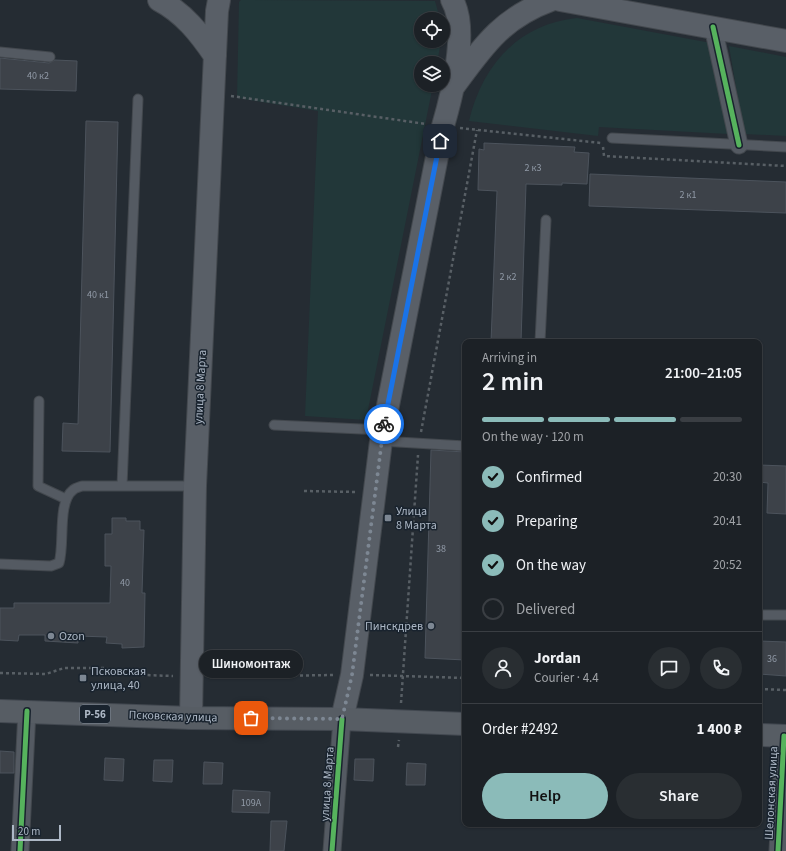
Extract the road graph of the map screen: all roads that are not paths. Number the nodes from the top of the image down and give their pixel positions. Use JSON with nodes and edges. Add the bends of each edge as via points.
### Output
{"nodes":[{"id":1,"x":160,"y":0,"type":"edge"},
{"id":2,"x":219,"y":0,"type":"edge"},
{"id":3,"x":452,"y":0,"type":"edge"},
{"id":4,"x":551,"y":0,"type":"edge"},
{"id":5,"x":560,"y":0,"type":"edge"},
{"id":6,"x":713,"y":28,"type":"junction"},
{"id":7,"x":786,"y":41,"type":"edge"},
{"id":8,"x":0,"y":52,"type":"edge"},
{"id":9,"x":215,"y":56,"type":"junction"},
{"id":10,"x":50,"y":57,"type":"dead end"},
{"id":11,"x":454,"y":87,"type":"junction"},
{"id":12,"x":138,"y":99,"type":"dead end"},
{"id":13,"x":612,"y":138,"type":"dead end"},
{"id":14,"x":740,"y":145,"type":"junction"},
{"id":15,"x":786,"y":147,"type":"edge"},
{"id":16,"x":546,"y":220,"type":"dead end"},
{"id":17,"x":540,"y":339,"type":"edge"},
{"id":18,"x":39,"y":401,"type":"dead end"},
{"id":19,"x":274,"y":425,"type":"dead end"},
{"id":20,"x":382,"y":436,"type":"junction"},
{"id":21,"x":462,"y":446,"type":"edge"},
{"id":22,"x":122,"y":486,"type":"junction"},
{"id":23,"x":195,"y":486,"type":"junction"},
{"id":24,"x":66,"y":499,"type":"junction"},
{"id":25,"x":0,"y":564,"type":"edge"},
{"id":26,"x":762,"y":615,"type":"edge"},
{"id":27,"x":786,"y":615,"type":"edge"},
{"id":28,"x":0,"y":711,"type":"edge"},
{"id":29,"x":27,"y":711,"type":"junction"},
{"id":30,"x":191,"y":718,"type":"junction"},
{"id":31,"x":342,"y":719,"type":"junction"},
{"id":32,"x":462,"y":724,"type":"edge"},
{"id":33,"x":762,"y":735,"type":"edge"},
{"id":34,"x":785,"y":736,"type":"edge"},
{"id":35,"x":20,"y":851,"type":"edge"},
{"id":36,"x":332,"y":851,"type":"edge"},
{"id":37,"x":778,"y":851,"type":"edge"}],
"edges":[{"from":1,"to":9,"type":"main road","via":[[173,7],[198,32]]},
{"from":2,"to":9,"type":"main road","name":"улица 8 Марта"},
{"from":3,"to":11,"type":"main road","via":[[458,16],[459,36]]},
{"from":4,"to":11,"type":"main road","via":[[531,7],[511,19],[494,35]]},
{"from":5,"to":6,"type":"main road"},
{"from":6,"to":7,"type":"main road"},
{"from":6,"to":14,"type":"street"},
{"from":8,"to":10,"type":"lane"},
{"from":9,"to":23,"type":"main road","name":"улица 8 Марта"},
{"from":11,"to":20,"type":"main road","name":"улица 8 Марта"},
{"from":12,"to":22,"type":"lane"},
{"from":13,"to":14,"type":"lane"},
{"from":14,"to":15,"type":"lane"},
{"from":16,"to":17,"type":"lane"},
{"from":18,"to":24,"type":"lane","via":[[38,486]]},
{"from":19,"to":20,"type":"lane"},
{"from":20,"to":21,"type":"lane"},
{"from":20,"to":31,"type":"main road","name":"улица 8 Марта","via":[[352,675]]},
{"from":22,"to":23,"type":"lane"},
{"from":22,"to":24,"type":"lane","via":[[82,486],[73,490]]},
{"from":23,"to":30,"type":"main road","name":"улица 8 Марта"},
{"from":24,"to":25,"type":"lane","via":[[62,554],[59,563],[52,566]]},
{"from":26,"to":27,"type":"lane"},
{"from":28,"to":29,"type":"main road","name":"Псковская улица","number":"Р-56"},
{"from":29,"to":30,"type":"main road","name":"Псковская улица","number":"Р-56"},
{"from":29,"to":35,"type":"street"},
{"from":30,"to":31,"type":"main road","name":"Псковская улица","number":"Р-56"},
{"from":31,"to":32,"type":"main road","name":"Псковская улица","number":"Р-56"},
{"from":31,"to":36,"type":"street","name":"улица 8 Марта"},
{"from":33,"to":34,"type":"main road"},
{"from":34,"to":37,"type":"street","name":"Шелонская улица"}]}
